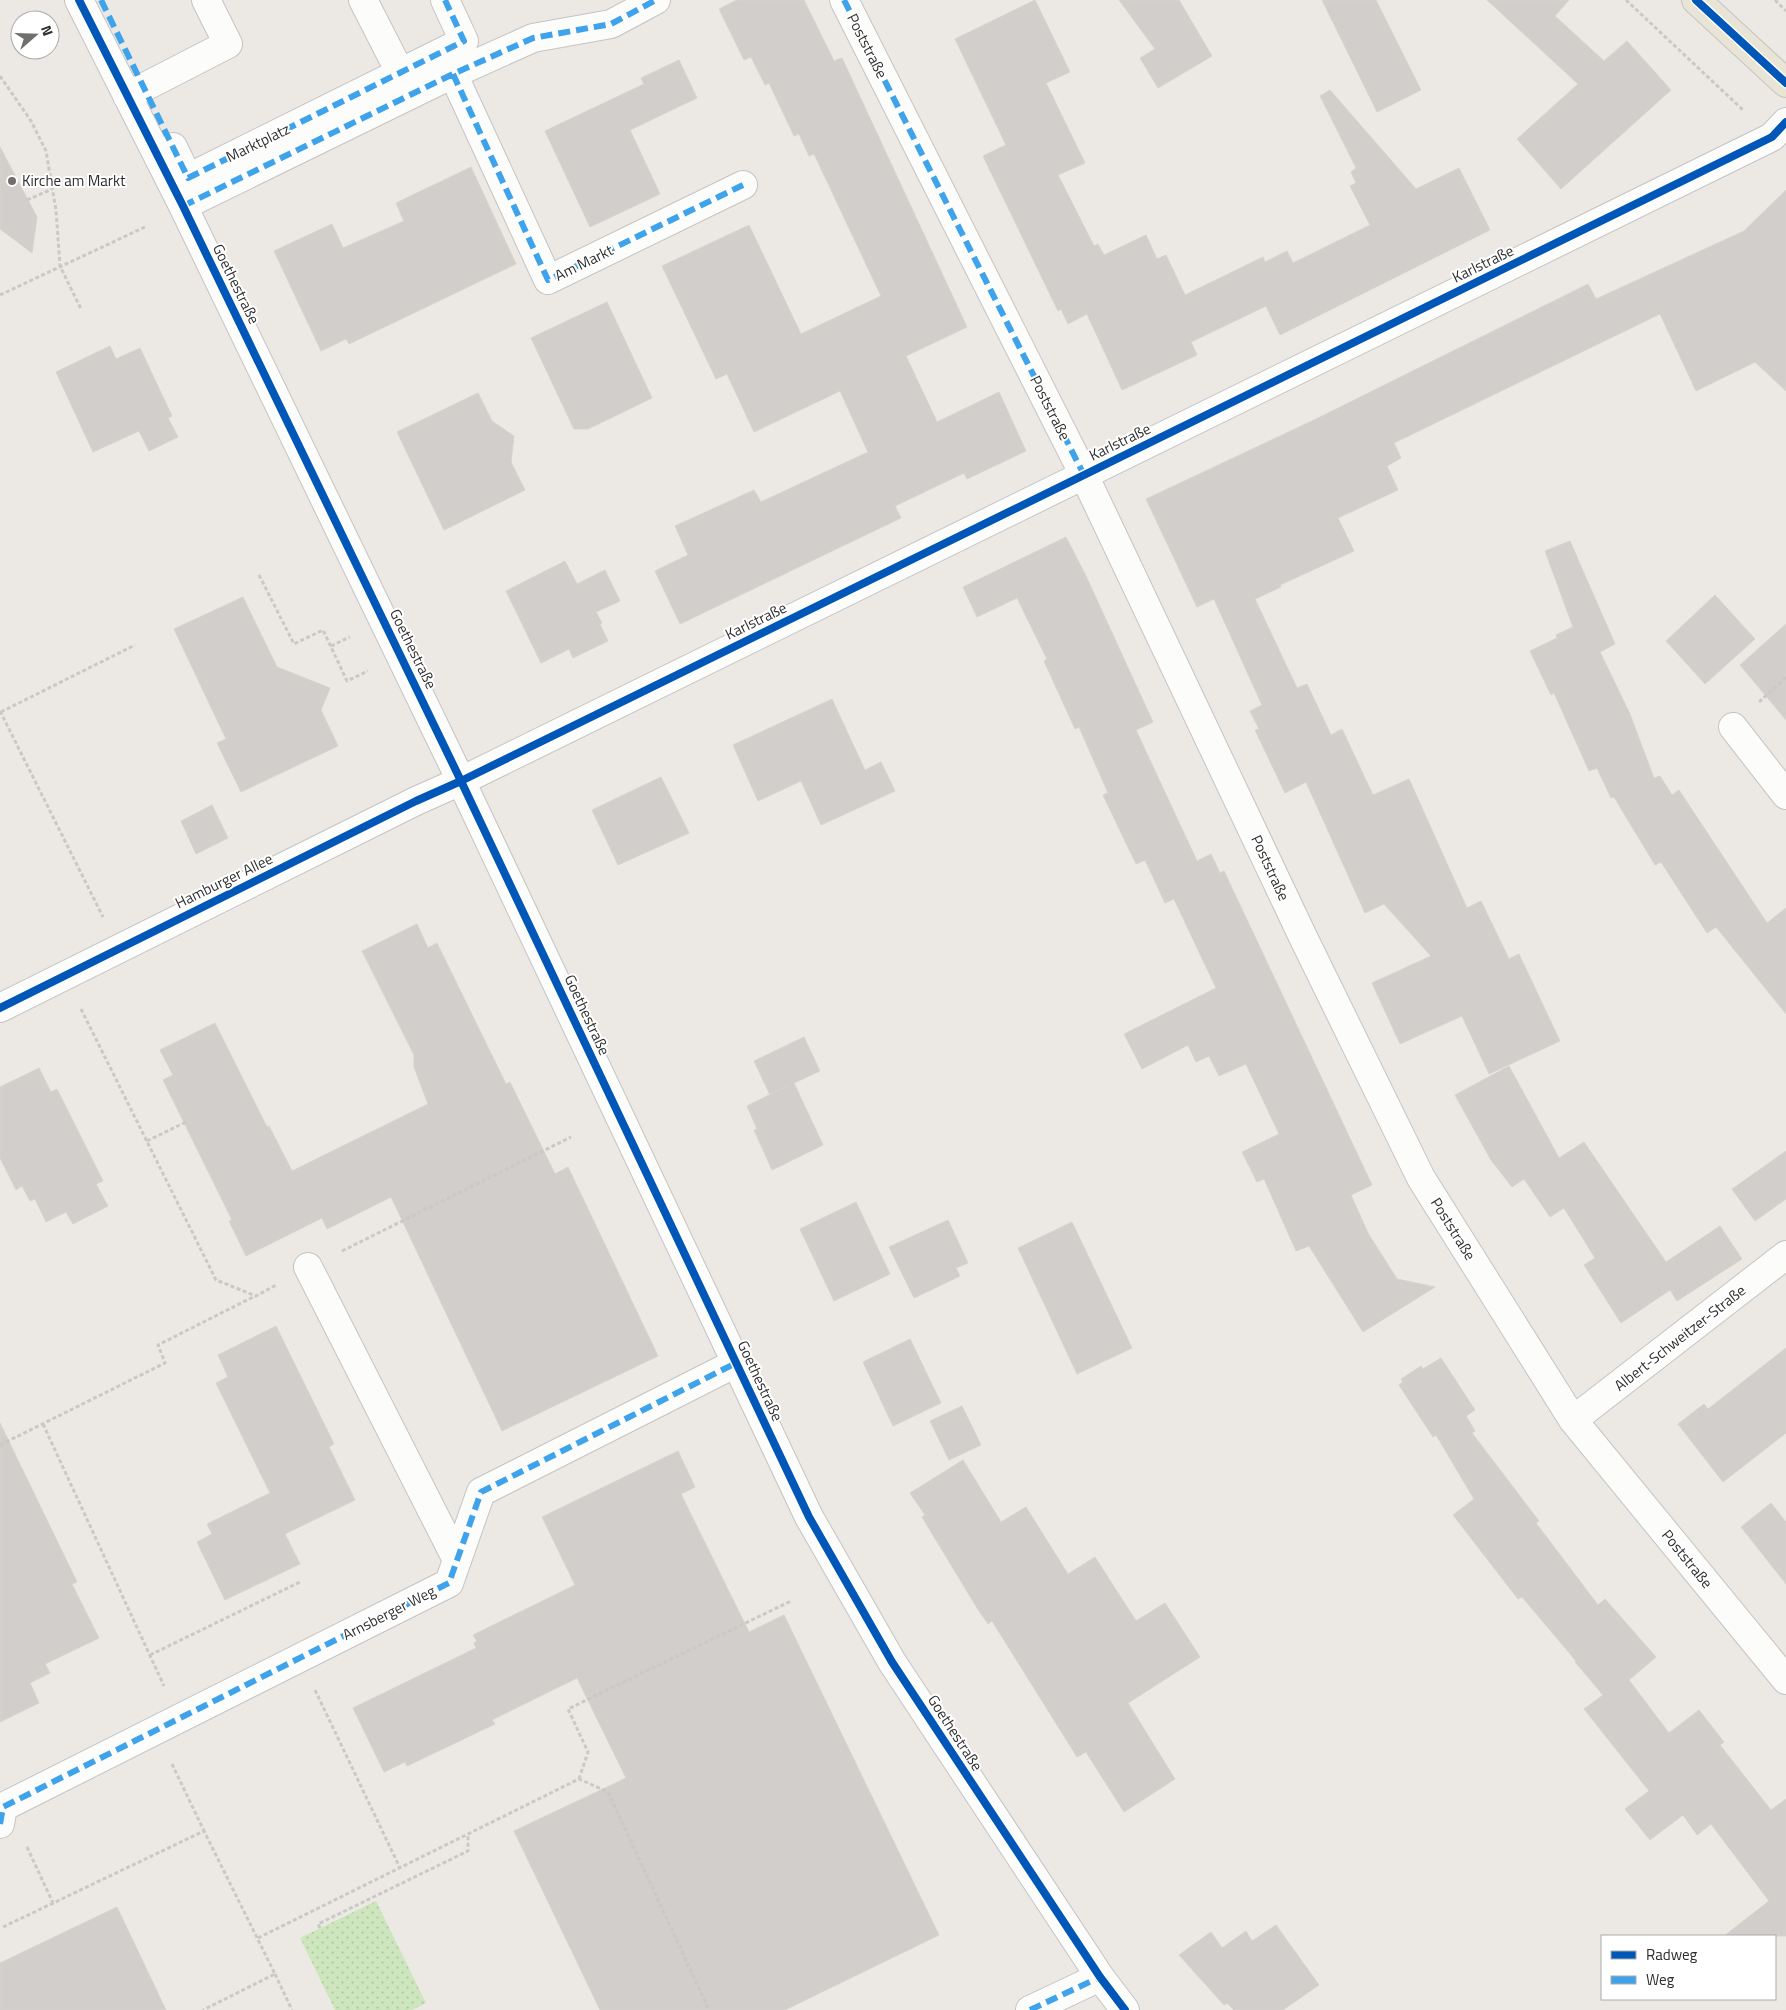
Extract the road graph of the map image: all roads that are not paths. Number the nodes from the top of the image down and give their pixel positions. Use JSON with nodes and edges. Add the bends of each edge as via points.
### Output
{"nodes":[{"id":1,"x":79,"y":0,"type":"edge"},
{"id":2,"x":101,"y":0,"type":"edge"},
{"id":3,"x":206,"y":0,"type":"edge"},
{"id":4,"x":363,"y":0,"type":"edge"},
{"id":5,"x":444,"y":0,"type":"edge"},
{"id":6,"x":656,"y":0,"type":"edge"},
{"id":7,"x":844,"y":0,"type":"edge"},
{"id":8,"x":1696,"y":0,"type":"edge"},
{"id":9,"x":464,"y":60,"type":"junction"},
{"id":10,"x":1786,"y":82,"type":"edge"},
{"id":11,"x":406,"y":84,"type":"junction"},
{"id":12,"x":136,"y":92,"type":"junction"},
{"id":13,"x":1779,"y":130,"type":"edge"},
{"id":14,"x":743,"y":185,"type":"dead end"},
{"id":15,"x":183,"y":206,"type":"junction"},
{"id":16,"x":1084,"y":475,"type":"junction"},
{"id":17,"x":1733,"y":726,"type":"dead end"},
{"id":18,"x":461,"y":781,"type":"junction"},
{"id":19,"x":1786,"y":796,"type":"edge"},
{"id":20,"x":0,"y":1008,"type":"edge"},
{"id":21,"x":1786,"y":1255,"type":"edge"},
{"id":22,"x":308,"y":1267,"type":"road end"},
{"id":23,"x":736,"y":1363,"type":"junction"},
{"id":24,"x":1573,"y":1420,"type":"junction"},
{"id":25,"x":457,"y":1560,"type":"junction"},
{"id":26,"x":1786,"y":1680,"type":"edge"},
{"id":27,"x":3,"y":1815,"type":"edge"},
{"id":28,"x":1100,"y":1977,"type":"junction"},
{"id":29,"x":1030,"y":2010,"type":"edge"},
{"id":30,"x":1125,"y":2010,"type":"edge"}],
"edges":[{"from":1,"to":12,"type":"street","name":"Goethestraße"},
{"from":2,"to":12,"type":"street","name":"Marktplatz"},
{"from":3,"to":12,"type":"street","via":[[228,44]]},
{"from":4,"to":11,"type":"street"},
{"from":5,"to":9,"type":"street"},
{"from":6,"to":9,"type":"street","via":[[611,24],[533,38]]},
{"from":7,"to":16,"type":"street","name":"Poststraße"},
{"from":8,"to":10,"type":"main road"},
{"from":9,"to":11,"type":"street"},
{"from":9,"to":14,"type":"street","name":"Am Markt","via":[[548,280]]},
{"from":11,"to":12,"type":"street","name":"Marktplatz","via":[[188,178]]},
{"from":11,"to":15,"type":"street"},
{"from":12,"to":15,"type":"street","name":"Goethestraße"},
{"from":13,"to":16,"type":"street","name":"Karlstraße"},
{"from":15,"to":18,"type":"street","name":"Goethestraße"},
{"from":16,"to":18,"type":"street","name":"Karlstraße"},
{"from":16,"to":24,"type":"street","name":"Poststraße","via":[[1421,1178]]},
{"from":17,"to":19,"type":"street"},
{"from":18,"to":20,"type":"street","name":"Hamburger Allee"},
{"from":18,"to":23,"type":"street","name":"Goethestraße"},
{"from":21,"to":24,"type":"street","name":"Albert-Schweitzer-Straße"},
{"from":22,"to":25,"type":"street"},
{"from":23,"to":25,"type":"street","name":"Arnsberger Weg","via":[[481,1492]]},
{"from":23,"to":28,"type":"street","name":"Goethestraße","via":[[809,1517],[892,1662]]},
{"from":24,"to":26,"type":"street","name":"Poststraße"},
{"from":25,"to":27,"type":"street","name":"Arnsberger Weg","via":[[449,1583],[167,1724]]},
{"from":28,"to":29,"type":"street"},
{"from":28,"to":30,"type":"street","name":"Goethestraße"}]}
